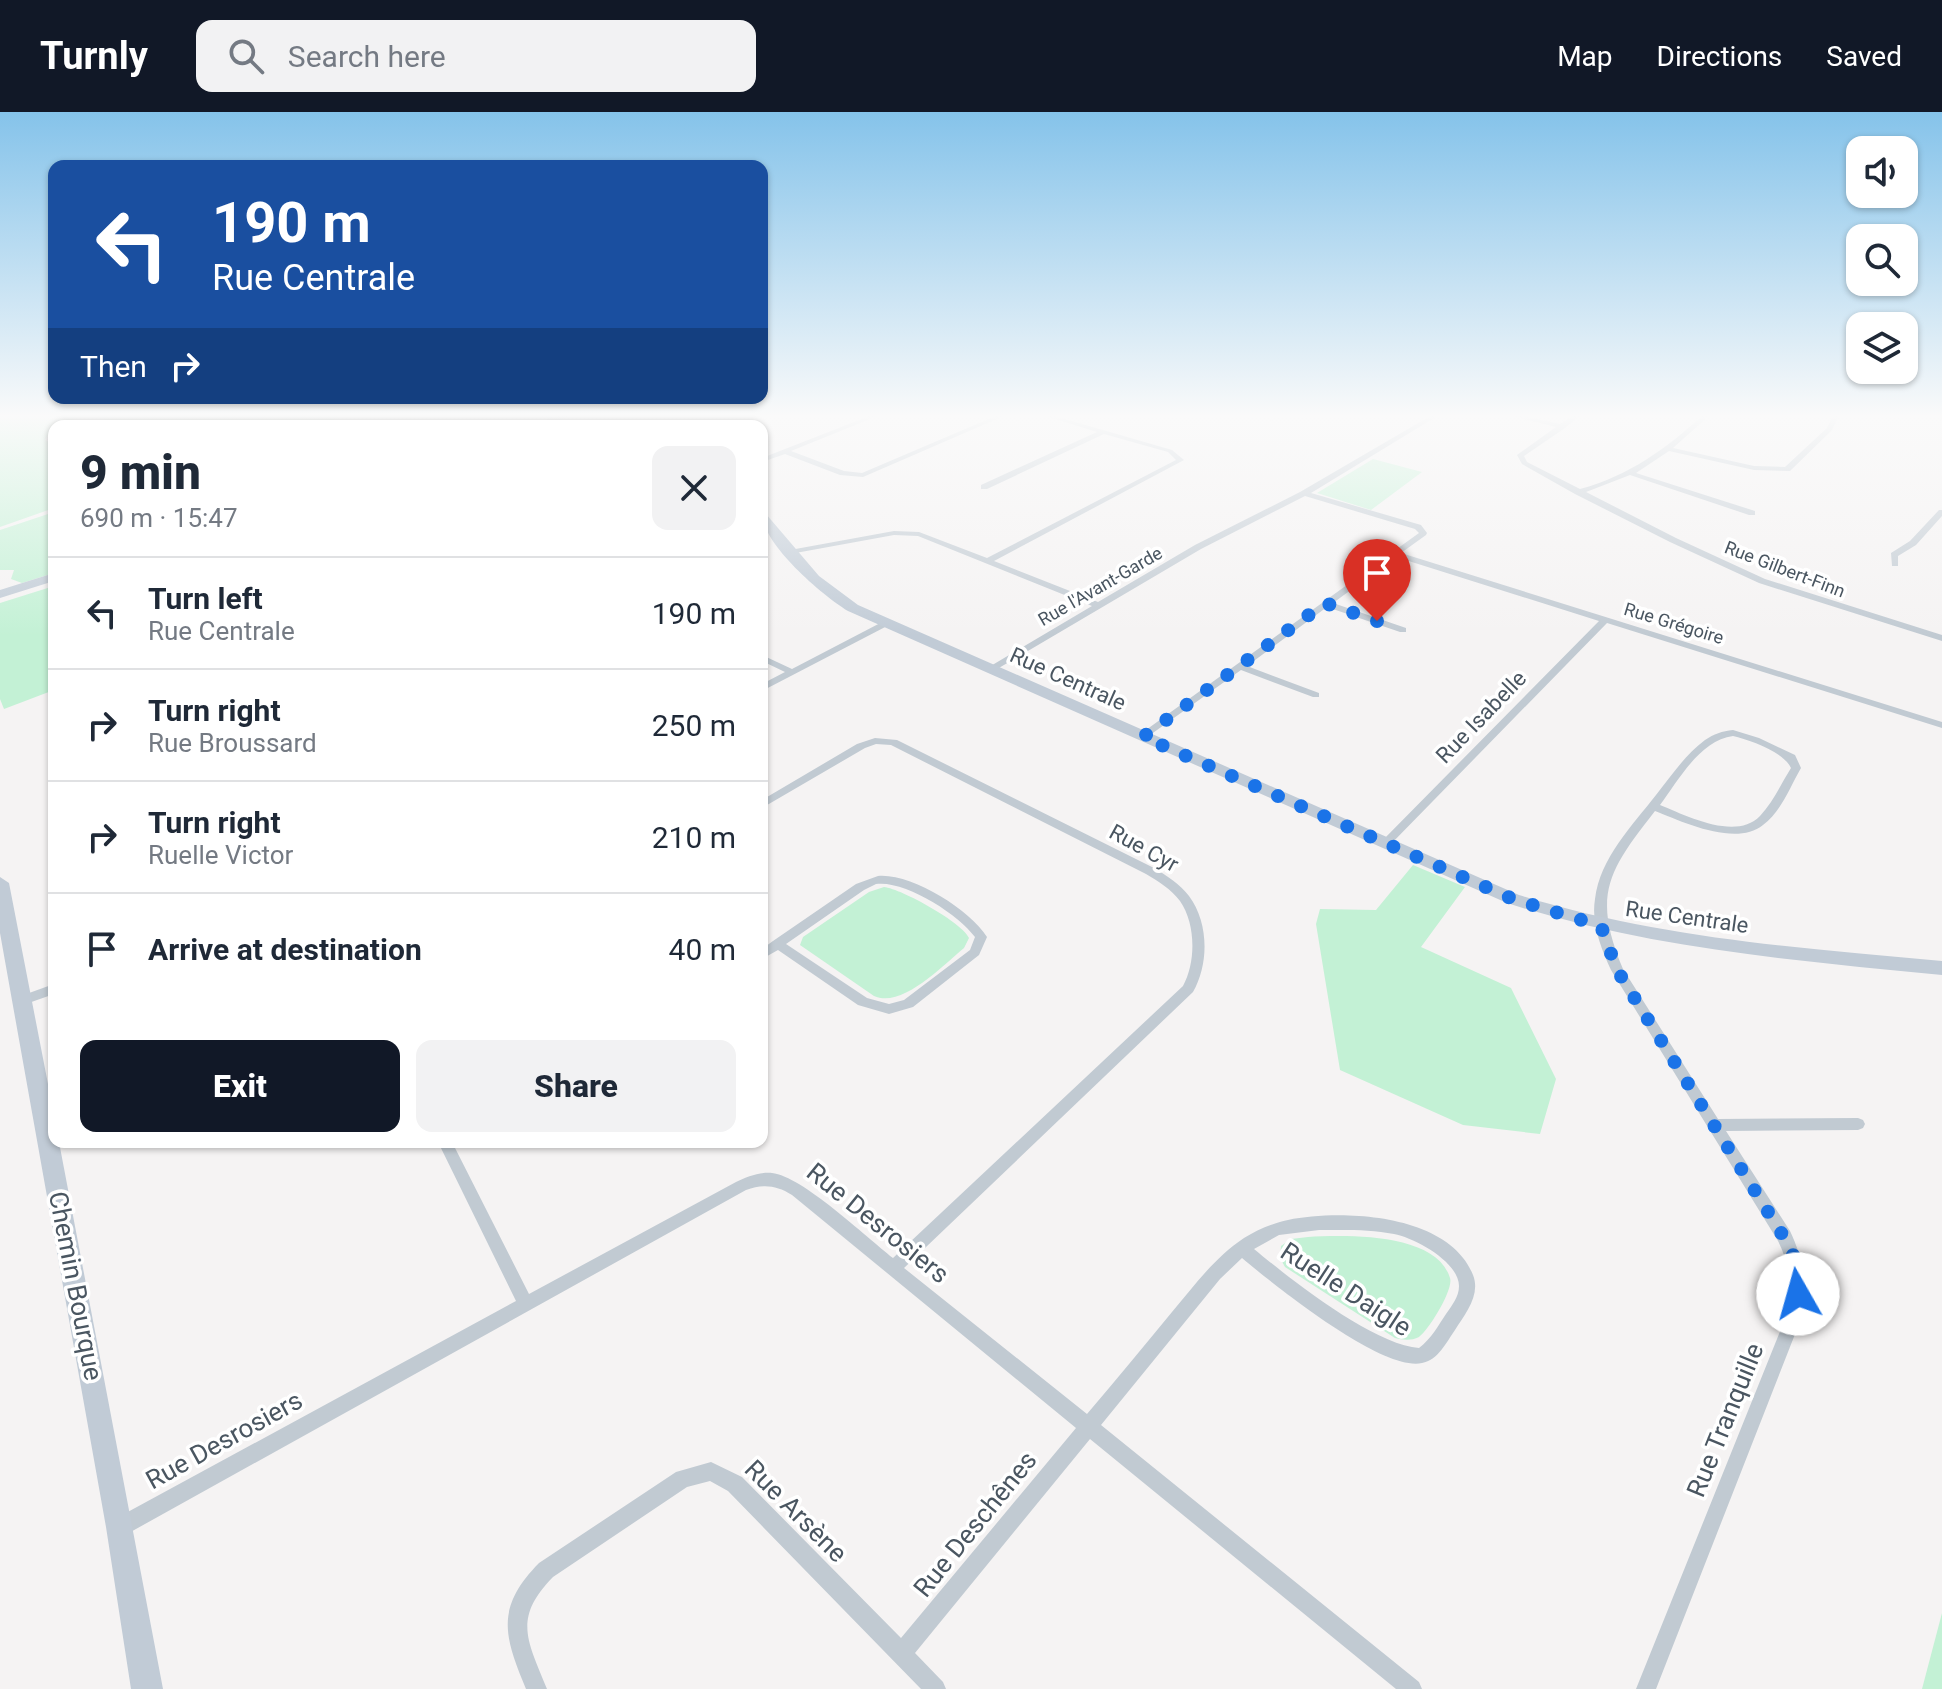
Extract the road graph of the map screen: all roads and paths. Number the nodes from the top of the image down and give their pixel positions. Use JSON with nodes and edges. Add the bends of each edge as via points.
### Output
{"nodes":[{"id":1,"x":1126,"y":489,"type":"edge"},
{"id":2,"x":1311,"y":489,"type":"edge"},
{"id":3,"x":1571,"y":489,"type":"edge"},
{"id":4,"x":1588,"y":489,"type":"edge"},
{"id":5,"x":1678,"y":489,"type":"edge"},
{"id":6,"x":1578,"y":492,"type":"junction"},
{"id":7,"x":1304,"y":493,"type":"junction"},
{"id":8,"x":1942,"y":512,"type":"edge"},
{"id":9,"x":1752,"y":513,"type":"dead end"},
{"id":10,"x":768,"y":524,"type":"edge"},
{"id":11,"x":790,"y":552,"type":"junction"},
{"id":12,"x":1396,"y":554,"type":"junction"},
{"id":13,"x":986,"y":562,"type":"junction"},
{"id":14,"x":1895,"y":564,"type":"dead end"},
{"id":15,"x":48,"y":579,"type":"edge"},
{"id":16,"x":0,"y":594,"type":"edge"},
{"id":17,"x":1325,"y":603,"type":"junction"},
{"id":18,"x":1097,"y":605,"type":"junction"},
{"id":19,"x":1606,"y":619,"type":"junction"},
{"id":20,"x":886,"y":623,"type":"junction"},
{"id":21,"x":1403,"y":630,"type":"dead end"},
{"id":22,"x":1942,"y":638,"type":"edge"},
{"id":23,"x":768,"y":661,"type":"edge"},
{"id":24,"x":1238,"y":666,"type":"junction"},
{"id":25,"x":992,"y":669,"type":"junction"},
{"id":26,"x":792,"y":672,"type":"junction"},
{"id":27,"x":768,"y":685,"type":"edge"},
{"id":28,"x":1316,"y":695,"type":"dead end"},
{"id":29,"x":1942,"y":725,"type":"edge"},
{"id":30,"x":1143,"y":737,"type":"junction"},
{"id":31,"x":768,"y":801,"type":"edge"},
{"id":32,"x":1653,"y":806,"type":"junction"},
{"id":33,"x":1385,"y":844,"type":"junction"},
{"id":34,"x":0,"y":883,"type":"edge"},
{"id":35,"x":1601,"y":926,"type":"junction"},
{"id":36,"x":777,"y":944,"type":"junction"},
{"id":37,"x":768,"y":951,"type":"edge"},
{"id":38,"x":1942,"y":968,"type":"edge"},
{"id":39,"x":48,"y":991,"type":"edge"},
{"id":40,"x":23,"y":1000,"type":"junction"},
{"id":41,"x":1858,"y":1124,"type":"dead end"},
{"id":42,"x":1714,"y":1125,"type":"junction"},
{"id":43,"x":48,"y":1136,"type":"edge"},
{"id":44,"x":50,"y":1148,"type":"edge"},
{"id":45,"x":448,"y":1148,"type":"edge"},
{"id":46,"x":1242,"y":1248,"type":"junction"},
{"id":47,"x":893,"y":1268,"type":"junction"},
{"id":48,"x":526,"y":1304,"type":"junction"},
{"id":49,"x":1088,"y":1427,"type":"junction"},
{"id":50,"x":120,"y":1527,"type":"junction"},
{"id":51,"x":901,"y":1654,"type":"junction"},
{"id":52,"x":147,"y":1689,"type":"edge"},
{"id":53,"x":537,"y":1689,"type":"edge"},
{"id":54,"x":936,"y":1689,"type":"edge"},
{"id":55,"x":1412,"y":1689,"type":"edge"},
{"id":56,"x":1646,"y":1689,"type":"edge"}],
"edges":[{"from":1,"to":13,"type":"street"},
{"from":2,"to":7,"type":"street","name":"Rue l'Avant-Garde"},
{"from":3,"to":6,"type":"street","name":"Rue Gilbert-Finn"},
{"from":4,"to":6,"type":"street"},
{"from":5,"to":9,"type":"street"},
{"from":6,"to":22,"type":"street","name":"Rue Gilbert-Finn","via":[[1762,581]]},
{"from":7,"to":12,"type":"street","via":[[1423,530]]},
{"from":7,"to":18,"type":"street","name":"Rue l'Avant-Garde"},
{"from":8,"to":14,"type":"street","via":[[1894,555]]},
{"from":10,"to":11,"type":"street","name":"Rue Centrale"},
{"from":11,"to":13,"type":"street","via":[[894,533],[919,534]]},
{"from":11,"to":20,"type":"street","name":"Rue Centrale","via":[[835,599]]},
{"from":12,"to":17,"type":"street"},
{"from":12,"to":19,"type":"street","name":"Rue Grégoire"},
{"from":13,"to":18,"type":"street"},
{"from":15,"to":16,"type":"street"},
{"from":17,"to":21,"type":"street"},
{"from":17,"to":24,"type":"street"},
{"from":18,"to":25,"type":"street","name":"Rue l'Avant-Garde"},
{"from":19,"to":29,"type":"street","name":"Rue Grégoire"},
{"from":19,"to":33,"type":"street","name":"Rue Isabelle"},
{"from":20,"to":25,"type":"street","name":"Rue Centrale"},
{"from":20,"to":26,"type":"street"},
{"from":23,"to":26,"type":"street"},
{"from":24,"to":28,"type":"street"},
{"from":24,"to":30,"type":"street"},
{"from":25,"to":30,"type":"street","name":"Rue Centrale"},
{"from":26,"to":27,"type":"street"},
{"from":30,"to":33,"type":"street","name":"Rue Centrale"},
{"from":31,"to":47,"type":"street","name":"Rue Cyr","via":[[861,746],[893,742],[1150,871],[1175,889],[1193,914],[1198,968],[1188,989]]},
{"from":32,"to":32,"type":"street","via":[[1728,830],[1750,829],[1764,818],[1796,768],[1791,757],[1731,733],[1709,740]]},
{"from":32,"to":35,"type":"street","via":[[1605,874],[1598,902]]},
{"from":33,"to":35,"type":"street","name":"Rue Centrale","via":[[1513,899]]},
{"from":34,"to":40,"type":"street","name":"Chemin Bourque"},
{"from":35,"to":38,"type":"street","name":"Rue Centrale","via":[[1677,941]]},
{"from":35,"to":42,"type":"street","name":"Rue Tranquille","via":[[1617,970]]},
{"from":36,"to":36,"type":"street","via":[[863,1002],[889,1009],[908,1004],[975,952],[981,937],[968,921],[907,885],[882,879],[861,886]]},
{"from":36,"to":37,"type":"street"},
{"from":39,"to":40,"type":"street"},
{"from":40,"to":43,"type":"street","name":"Chemin Bourque"},
{"from":41,"to":42,"type":"street"},
{"from":42,"to":56,"type":"street","name":"Rue Tranquille","via":[[1790,1247],[1798,1294],[1791,1324]]},
{"from":44,"to":50,"type":"street","name":"Chemin Bourque"},
{"from":45,"to":48,"type":"street"},
{"from":46,"to":46,"type":"street","name":"Ruelle Daigle","via":[[1279,1280],[1404,1357],[1420,1357],[1431,1350],[1467,1293],[1465,1274],[1451,1257],[1395,1227],[1292,1226],[1261,1235]]},
{"from":46,"to":49,"type":"street","name":"Ruelle Daigle","via":[[1214,1274]]},
{"from":47,"to":48,"type":"street","name":"Rue Desrosiers","via":[[797,1190],[768,1178],[741,1186]]},
{"from":47,"to":49,"type":"street","name":"Rue Desrosiers"},
{"from":48,"to":50,"type":"street","name":"Rue Desrosiers"},
{"from":49,"to":51,"type":"street","name":"Rue Deschênes"},
{"from":49,"to":55,"type":"street","name":"Rue Desrosiers"},
{"from":50,"to":52,"type":"street","name":"Chemin Bourque"},
{"from":51,"to":53,"type":"street","name":"Rue Arsène","via":[[735,1484],[719,1473],[703,1472],[683,1479],[530,1586],[516,1628]]},
{"from":51,"to":54,"type":"street","name":"Rue Arsène"}]}
